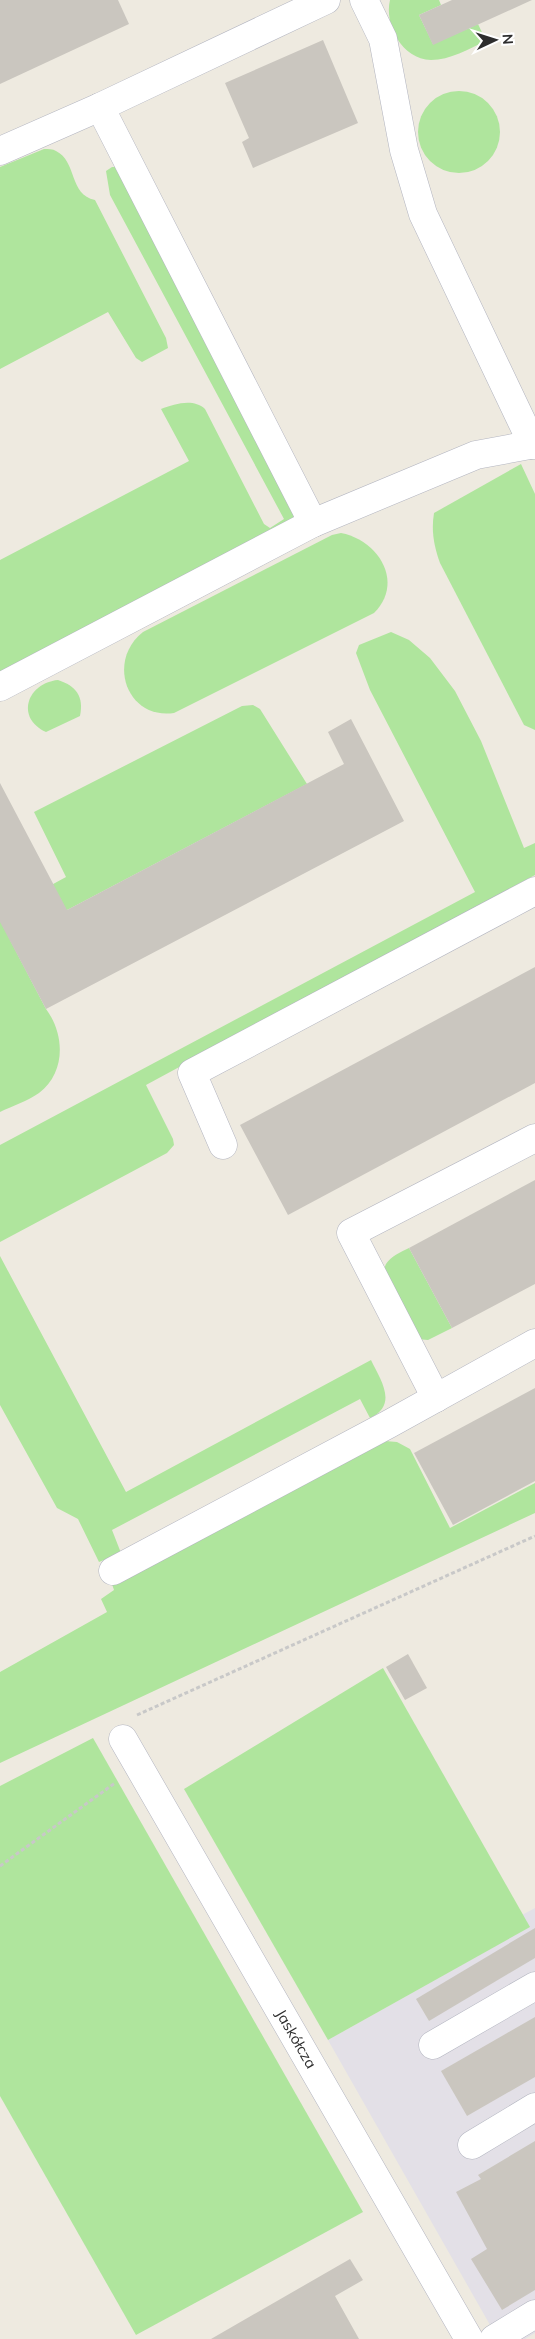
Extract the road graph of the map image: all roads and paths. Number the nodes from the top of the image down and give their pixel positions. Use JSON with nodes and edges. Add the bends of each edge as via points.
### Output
{"nodes":[{"id":1,"x":326,"y":0,"type":"edge"},
{"id":2,"x":364,"y":0,"type":"edge"},
{"id":3,"x":100,"y":107,"type":"junction"},
{"id":4,"x":0,"y":151,"type":"edge"},
{"id":5,"x":534,"y":444,"type":"edge"},
{"id":6,"x":314,"y":523,"type":"junction"},
{"id":7,"x":0,"y":687,"type":"edge"},
{"id":8,"x":535,"y":891,"type":"edge"},
{"id":9,"x":535,"y":1138,"type":"edge"},
{"id":10,"x":223,"y":1145,"type":"dead end"},
{"id":11,"x":535,"y":1343,"type":"edge"},
{"id":12,"x":436,"y":1398,"type":"junction"},
{"id":13,"x":535,"y":1536,"type":"edge"},
{"id":14,"x":113,"y":1571,"type":"dead end"},
{"id":15,"x":123,"y":1739,"type":"joint"},
{"id":16,"x":139,"y":1766,"type":"junction"},
{"id":17,"x":0,"y":1866,"type":"edge"},
{"id":18,"x":535,"y":1986,"type":"edge"},
{"id":19,"x":433,"y":2045,"type":"dead end"},
{"id":20,"x":535,"y":2107,"type":"edge"},
{"id":21,"x":472,"y":2145,"type":"dead end"},
{"id":22,"x":535,"y":2314,"type":"edge"},
{"id":23,"x":469,"y":2339,"type":"edge"},
{"id":24,"x":494,"y":2339,"type":"edge"}],
"edges":[{"from":1,"to":3,"type":"street"},
{"from":2,"to":5,"type":"street","via":[[383,39],[404,150],[423,214]]},
{"from":3,"to":4,"type":"street"},
{"from":3,"to":6,"type":"street"},
{"from":5,"to":6,"type":"street","via":[[476,455]]},
{"from":6,"to":7,"type":"street"},
{"from":8,"to":10,"type":"street","via":[[192,1073]]},
{"from":9,"to":12,"type":"street","via":[[351,1234]]},
{"from":11,"to":12,"type":"street"},
{"from":12,"to":14,"type":"street"},
{"from":13,"to":15,"type":"path","via":[[138,1713]]},
{"from":15,"to":16,"type":"street","name":"Jaskółcza"},
{"from":16,"to":17,"type":"path"},
{"from":16,"to":23,"type":"street","name":"Jaskółcza"},
{"from":18,"to":19,"type":"street"},
{"from":20,"to":21,"type":"street"},
{"from":22,"to":24,"type":"street"}]}
